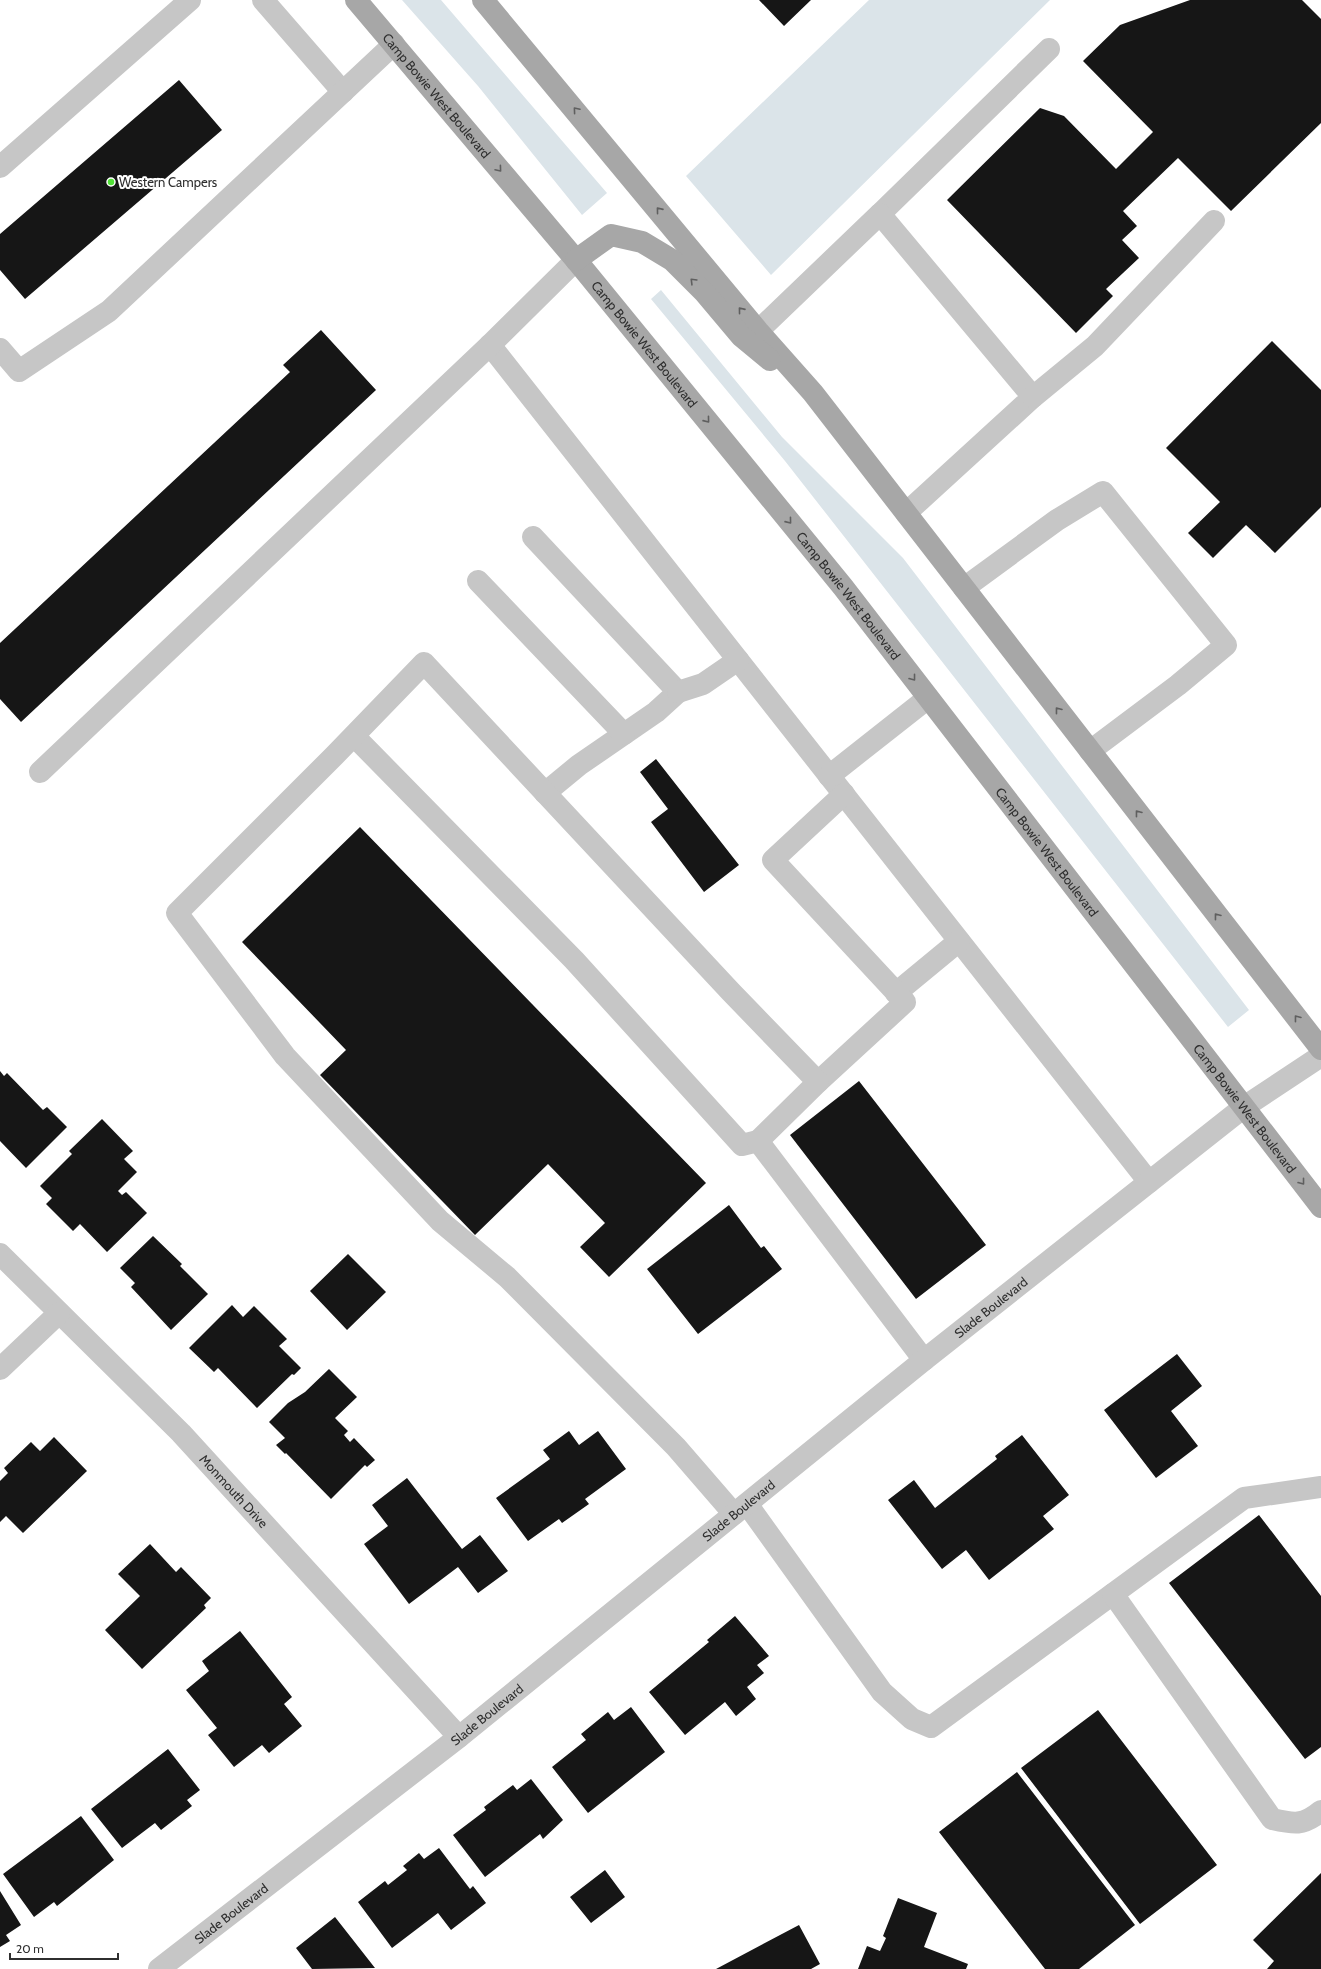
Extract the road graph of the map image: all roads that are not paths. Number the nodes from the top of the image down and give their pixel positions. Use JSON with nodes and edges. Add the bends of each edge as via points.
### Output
{"nodes":[{"id":1,"x":190,"y":0,"type":"edge"},
{"id":2,"x":263,"y":0,"type":"edge"},
{"id":3,"x":356,"y":0,"type":"edge"},
{"id":4,"x":483,"y":0,"type":"edge"},
{"id":5,"x":394,"y":44,"type":"junction"},
{"id":6,"x":1049,"y":49,"type":"dead end"},
{"id":7,"x":343,"y":92,"type":"junction"},
{"id":8,"x":0,"y":167,"type":"edge"},
{"id":9,"x":880,"y":214,"type":"junction"},
{"id":10,"x":1214,"y":221,"type":"dead end"},
{"id":11,"x":576,"y":260,"type":"junction"},
{"id":12,"x":758,"y":331,"type":"junction"},
{"id":13,"x":490,"y":346,"type":"junction"},
{"id":14,"x":0,"y":349,"type":"edge"},
{"id":15,"x":812,"y":393,"type":"junction"},
{"id":16,"x":1033,"y":397,"type":"junction"},
{"id":17,"x":906,"y":513,"type":"junction"},
{"id":18,"x":533,"y":537,"type":"dead end"},
{"id":19,"x":478,"y":581,"type":"dead end"},
{"id":20,"x":964,"y":588,"type":"junction"},
{"id":21,"x":738,"y":660,"type":"junction"},
{"id":22,"x":678,"y":692,"type":"junction"},
{"id":23,"x":928,"y":698,"type":"junction"},
{"id":24,"x":624,"y":734,"type":"junction"},
{"id":25,"x":354,"y":736,"type":"junction"},
{"id":26,"x":1090,"y":751,"type":"junction"},
{"id":27,"x":40,"y":772,"type":"dead end"},
{"id":28,"x":829,"y":776,"type":"junction"},
{"id":29,"x":545,"y":793,"type":"junction"},
{"id":30,"x":844,"y":794,"type":"junction"},
{"id":31,"x":959,"y":941,"type":"junction"},
{"id":32,"x":896,"y":993,"type":"junction"},
{"id":33,"x":1321,"y":1049,"type":"edge"},
{"id":34,"x":1321,"y":1056,"type":"edge"},
{"id":35,"x":818,"y":1082,"type":"junction"},
{"id":36,"x":1244,"y":1107,"type":"junction"},
{"id":37,"x":758,"y":1141,"type":"junction"},
{"id":38,"x":1149,"y":1182,"type":"junction"},
{"id":39,"x":1321,"y":1207,"type":"edge"},
{"id":40,"x":0,"y":1254,"type":"edge"},
{"id":41,"x":59,"y":1313,"type":"junction"},
{"id":42,"x":924,"y":1360,"type":"junction"},
{"id":43,"x":0,"y":1369,"type":"edge"},
{"id":44,"x":1321,"y":1487,"type":"edge"},
{"id":45,"x":741,"y":1509,"type":"junction"},
{"id":46,"x":1113,"y":1594,"type":"junction"},
{"id":47,"x":459,"y":1737,"type":"junction"},
{"id":48,"x":1321,"y":1811,"type":"edge"},
{"id":49,"x":158,"y":1969,"type":"edge"}],
"edges":[{"from":1,"to":8,"type":"street"},
{"from":2,"to":7,"type":"street"},
{"from":3,"to":5,"type":"main road","name":"Camp Bowie West Boulevard"},
{"from":12,"to":4,"type":"main road","one_way":true},
{"from":5,"to":7,"type":"street"},
{"from":5,"to":11,"type":"main road","name":"Camp Bowie West Boulevard","one_way":true},
{"from":6,"to":9,"type":"street"},
{"from":7,"to":14,"type":"street","via":[[109,312],[19,370]]},
{"from":9,"to":12,"type":"street"},
{"from":9,"to":16,"type":"street"},
{"from":10,"to":16,"type":"street","via":[[1096,346]]},
{"from":11,"to":13,"type":"street"},
{"from":15,"to":11,"type":"main road","one_way":true,"via":[[741,336],[704,292],[672,260],[642,242],[611,235]]},
{"from":11,"to":23,"type":"main road","name":"Camp Bowie West Boulevard","one_way":true,"via":[[843,588]]},
{"from":12,"to":15,"type":"main road"},
{"from":13,"to":21,"type":"street"},
{"from":13,"to":27,"type":"street"},
{"from":15,"to":17,"type":"main road"},
{"from":16,"to":17,"type":"street"},
{"from":17,"to":20,"type":"main road"},
{"from":18,"to":22,"type":"street"},
{"from":19,"to":24,"type":"street"},
{"from":26,"to":20,"type":"main road","one_way":true},
{"from":20,"to":26,"type":"street","via":[[1057,520],[1103,492],[1226,645],[1178,685]]},
{"from":21,"to":22,"type":"street","via":[[703,684]]},
{"from":21,"to":28,"type":"street"},
{"from":22,"to":24,"type":"street","via":[[656,712]]},
{"from":23,"to":28,"type":"street"},
{"from":23,"to":36,"type":"main road","name":"Camp Bowie West Boulevard"},
{"from":24,"to":29,"type":"street"},
{"from":25,"to":29,"type":"street","via":[[424,663]]},
{"from":25,"to":37,"type":"street","via":[[574,960],[742,1145]]},
{"from":25,"to":45,"type":"street","via":[[177,913],[285,1056],[440,1220],[506,1277]]},
{"from":33,"to":26,"type":"main road","one_way":true},
{"from":28,"to":30,"type":"street"},
{"from":29,"to":35,"type":"street"},
{"from":30,"to":31,"type":"street"},
{"from":30,"to":32,"type":"street","via":[[773,860]]},
{"from":31,"to":32,"type":"street"},
{"from":31,"to":38,"type":"street"},
{"from":32,"to":35,"type":"street","via":[[905,1002]]},
{"from":34,"to":36,"type":"street","name":"Slade Boulevard"},
{"from":35,"to":37,"type":"street"},
{"from":36,"to":38,"type":"street","name":"Slade Boulevard"},
{"from":36,"to":39,"type":"main road","name":"Camp Bowie West Boulevard","one_way":true},
{"from":37,"to":42,"type":"street"},
{"from":38,"to":42,"type":"street","name":"Slade Boulevard"},
{"from":40,"to":41,"type":"street","name":"Monmouth Drive"},
{"from":41,"to":43,"type":"street"},
{"from":41,"to":47,"type":"street","name":"Monmouth Drive","via":[[181,1433]]},
{"from":42,"to":45,"type":"street","name":"Slade Boulevard"},
{"from":44,"to":46,"type":"street","via":[[1244,1498]]},
{"from":45,"to":46,"type":"street","via":[[882,1692],[912,1719],[931,1727]]},
{"from":45,"to":47,"type":"street","name":"Slade Boulevard"},
{"from":46,"to":48,"type":"street","via":[[1272,1819],[1293,1824],[1309,1821]]},
{"from":47,"to":49,"type":"street","name":"Slade Boulevard"}]}
